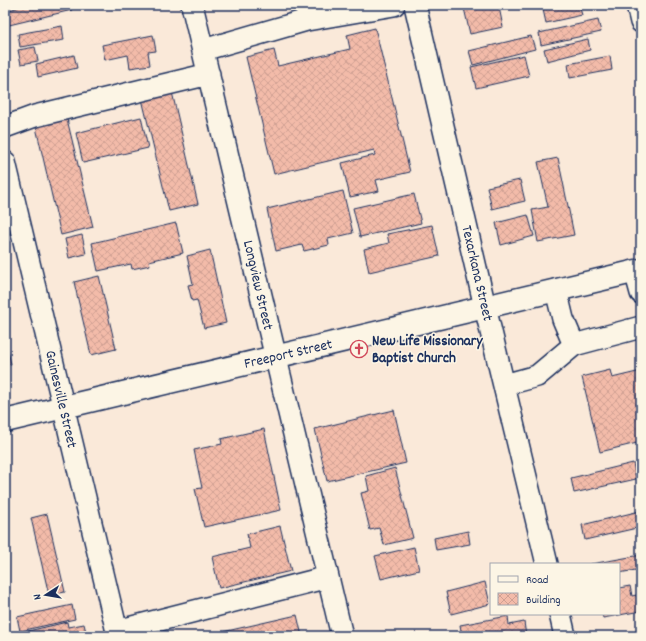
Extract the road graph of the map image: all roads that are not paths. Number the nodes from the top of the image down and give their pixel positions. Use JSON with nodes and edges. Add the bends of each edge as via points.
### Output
{"nodes":[{"id":1,"x":192,"y":5,"type":"edge"},
{"id":2,"x":394,"y":5,"type":"edge"},
{"id":3,"x":415,"y":5,"type":"edge"},
{"id":4,"x":637,"y":5,"type":"edge"},
{"id":5,"x":641,"y":22,"type":"edge"},
{"id":6,"x":203,"y":50,"type":"junction"},
{"id":7,"x":209,"y":74,"type":"junction"},
{"id":8,"x":5,"y":127,"type":"edge"},
{"id":9,"x":5,"y":162,"type":"edge"},
{"id":10,"x":638,"y":270,"type":"edge"},
{"id":11,"x":556,"y":290,"type":"junction"},
{"id":12,"x":641,"y":293,"type":"edge"},
{"id":13,"x":485,"y":307,"type":"junction"},
{"id":14,"x":641,"y":327,"type":"edge"},
{"id":15,"x":574,"y":345,"type":"junction"},
{"id":16,"x":276,"y":356,"type":"junction"},
{"id":17,"x":504,"y":385,"type":"junction"},
{"id":18,"x":64,"y":407,"type":"junction"},
{"id":19,"x":5,"y":421,"type":"edge"},
{"id":20,"x":547,"y":563,"type":"edge"},
{"id":21,"x":328,"y":577,"type":"junction"},
{"id":22,"x":560,"y":615,"type":"edge"},
{"id":23,"x":118,"y":634,"type":"edge"},
{"id":24,"x":342,"y":636,"type":"edge"},
{"id":25,"x":565,"y":636,"type":"edge"}],
"edges":[{"from":1,"to":6,"type":"street","name":"Longview Street"},
{"from":2,"to":6,"type":"street","via":[[307,20]]},
{"from":3,"to":13,"type":"street","name":"Texarkana Street"},
{"from":4,"to":5,"type":"street"},
{"from":6,"to":7,"type":"street","name":"Longview Street"},
{"from":7,"to":8,"type":"street","via":[[35,116]]},
{"from":7,"to":16,"type":"street","name":"Longview Street"},
{"from":9,"to":18,"type":"street","name":"Gainesville Street"},
{"from":10,"to":11,"type":"main road","name":"Freeport Street"},
{"from":10,"to":12,"type":"street"},
{"from":11,"to":13,"type":"main road","name":"Freeport Street"},
{"from":11,"to":15,"type":"street","via":[[563,319]]},
{"from":13,"to":16,"type":"main road","name":"Freeport Street"},
{"from":13,"to":17,"type":"street","name":"Texarkana Street"},
{"from":14,"to":15,"type":"street"},
{"from":15,"to":17,"type":"street","via":[[537,376]]},
{"from":16,"to":18,"type":"main road","name":"Freeport Street"},
{"from":16,"to":21,"type":"street","name":"Longview Street"},
{"from":17,"to":20,"type":"street","name":"Texarkana Street"},
{"from":18,"to":19,"type":"main road","name":"Freeport Street"},
{"from":18,"to":23,"type":"street","name":"Gainesville Street"},
{"from":21,"to":23,"type":"street"},
{"from":21,"to":24,"type":"street","name":"Longview Street"},
{"from":22,"to":25,"type":"street"}]}
